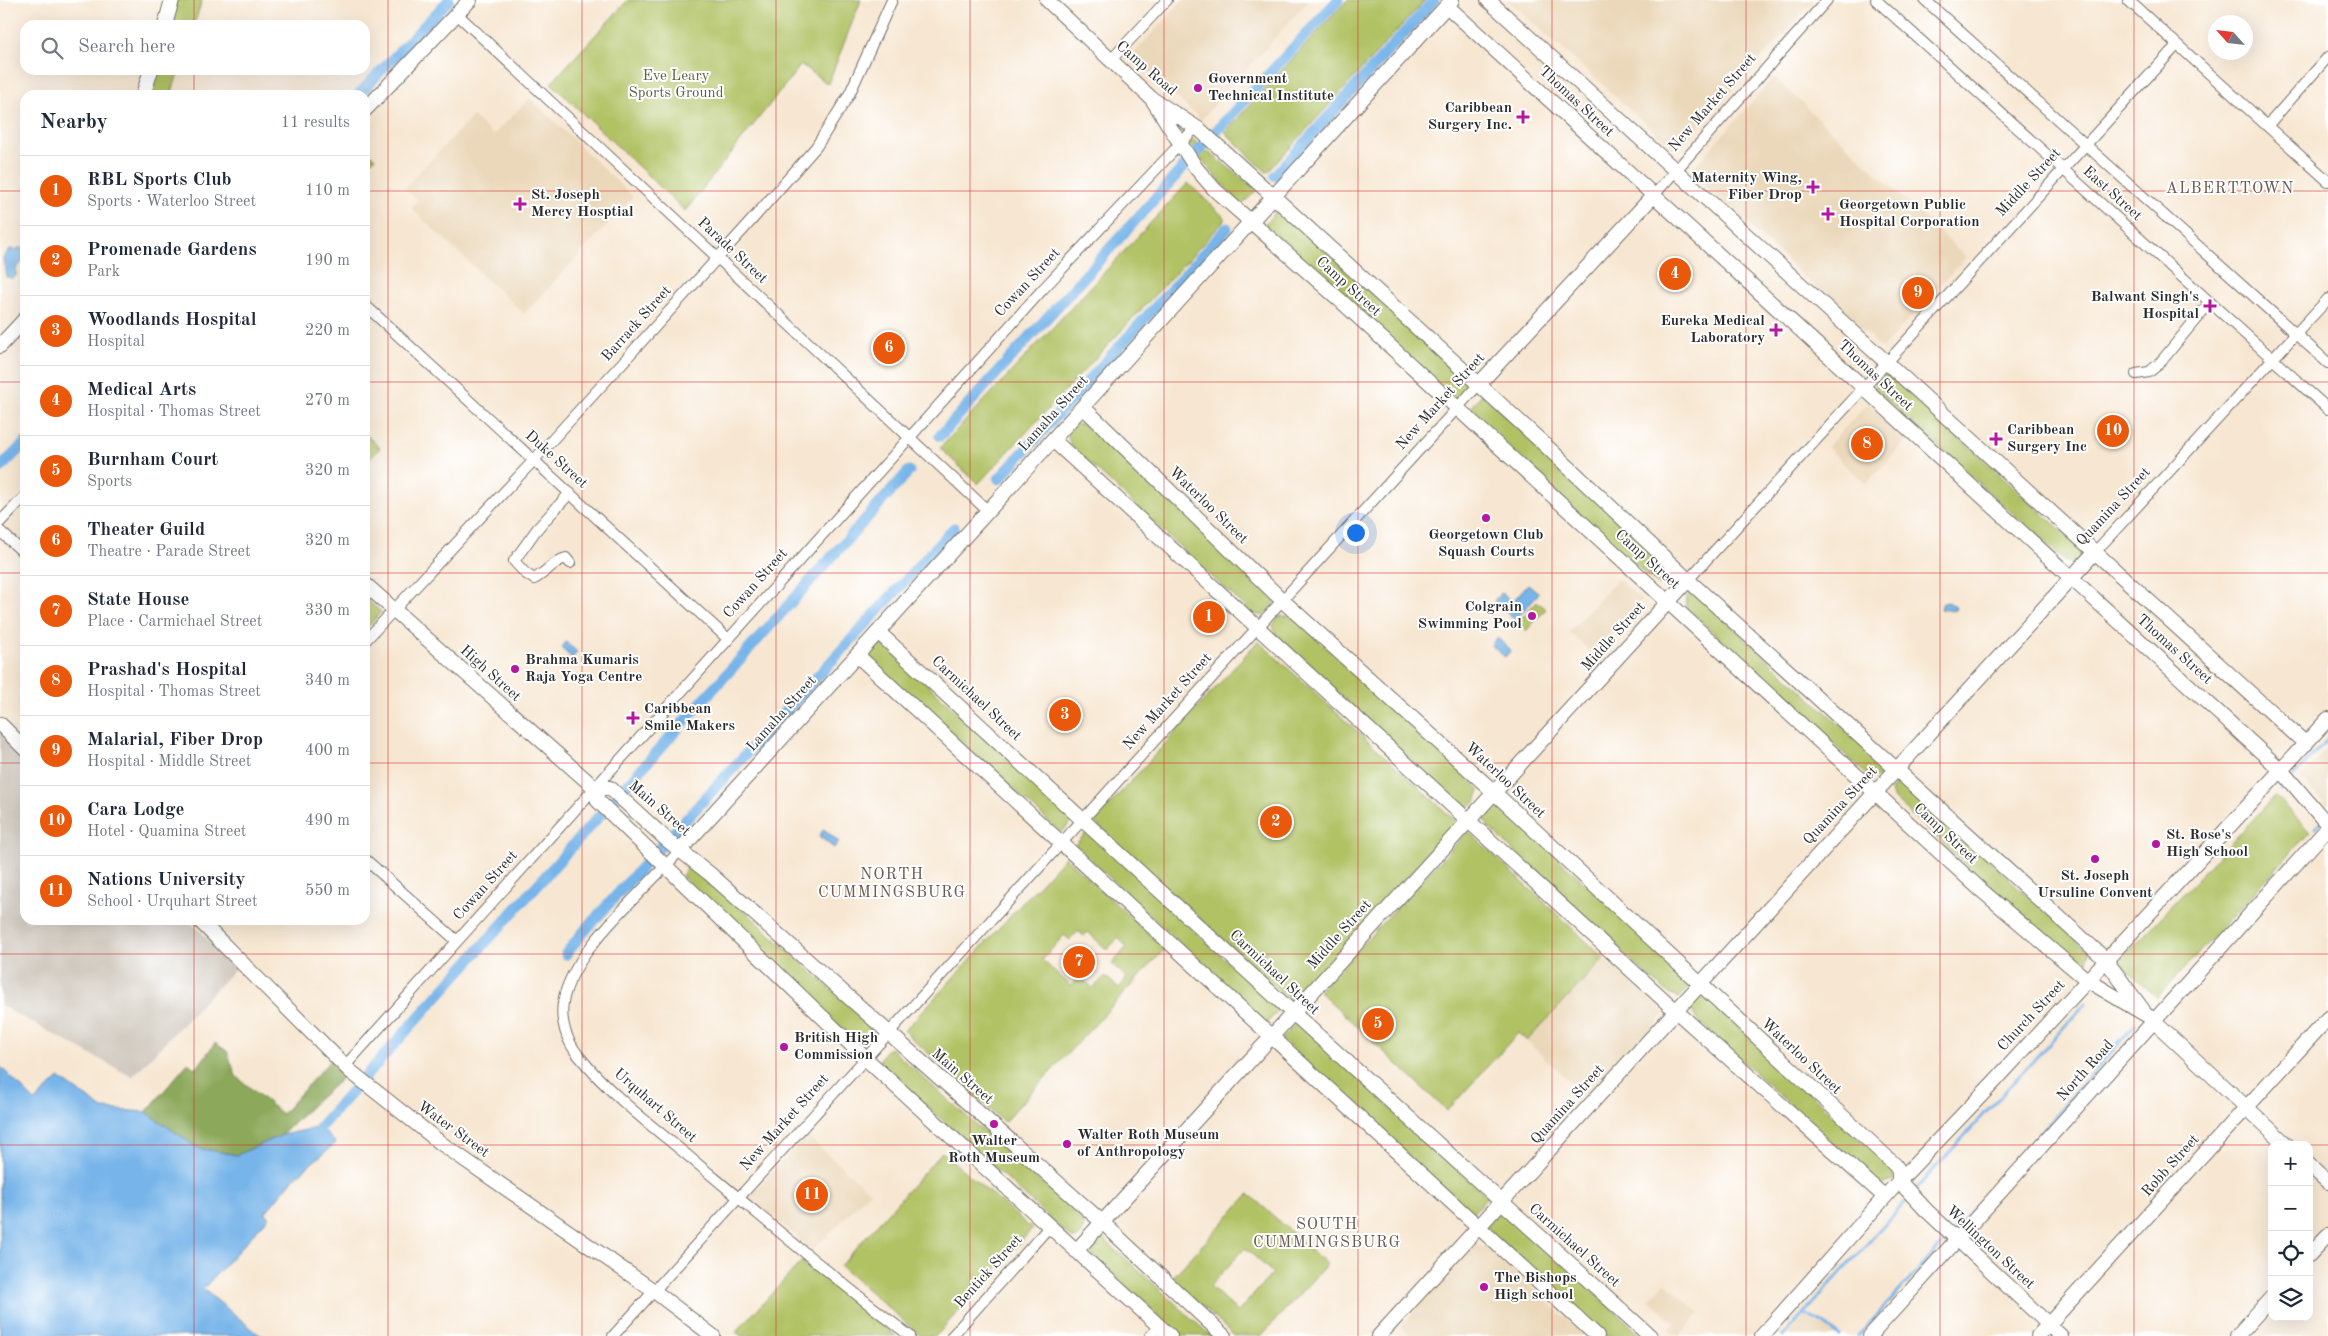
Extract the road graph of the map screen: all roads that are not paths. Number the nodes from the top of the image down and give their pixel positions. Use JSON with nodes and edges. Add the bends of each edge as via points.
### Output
{"nodes":[{"id":1,"x":172,"y":0,"type":"edge"},
{"id":2,"x":470,"y":0,"type":"edge"},
{"id":3,"x":892,"y":0,"type":"edge"},
{"id":4,"x":1046,"y":0,"type":"edge"},
{"id":5,"x":1167,"y":0,"type":"edge"},
{"id":6,"x":1488,"y":0,"type":"edge"},
{"id":7,"x":1827,"y":0,"type":"edge"},
{"id":8,"x":1876,"y":0,"type":"edge"},
{"id":9,"x":1925,"y":0,"type":"edge"},
{"id":10,"x":2128,"y":0,"type":"edge"},
{"id":11,"x":1450,"y":3,"type":"edge"},
{"id":12,"x":457,"y":14,"type":"junction"},
{"id":13,"x":166,"y":20,"type":"edge"},
{"id":14,"x":2177,"y":46,"type":"junction"},
{"id":15,"x":2328,"y":57,"type":"edge"},
{"id":16,"x":1111,"y":60,"type":"junction"},
{"id":17,"x":150,"y":75,"type":"edge"},
{"id":18,"x":145,"y":90,"type":"edge"},
{"id":19,"x":1152,"y":99,"type":"junction"},
{"id":20,"x":370,"y":105,"type":"edge"},
{"id":21,"x":2266,"y":126,"type":"junction"},
{"id":22,"x":1198,"y":129,"type":"junction"},
{"id":23,"x":2086,"y":145,"type":"junction"},
{"id":24,"x":1182,"y":147,"type":"junction"},
{"id":25,"x":2063,"y":169,"type":"junction"},
{"id":26,"x":1676,"y":171,"type":"junction"},
{"id":27,"x":2328,"y":181,"type":"edge"},
{"id":28,"x":1266,"y":190,"type":"junction"},
{"id":29,"x":1654,"y":195,"type":"junction"},
{"id":30,"x":1244,"y":216,"type":"junction"},
{"id":31,"x":718,"y":258,"type":"junction"},
{"id":32,"x":2328,"y":299,"type":"edge"},
{"id":33,"x":2210,"y":302,"type":"junction"},
{"id":34,"x":370,"y":309,"type":"edge"},
{"id":35,"x":20,"y":324,"type":"edge"},
{"id":36,"x":2296,"y":333,"type":"junction"},
{"id":37,"x":0,"y":346,"type":"edge"},
{"id":38,"x":2272,"y":359,"type":"junction"},
{"id":39,"x":1887,"y":362,"type":"junction"},
{"id":40,"x":2328,"y":363,"type":"edge"},
{"id":41,"x":2136,"y":374,"type":"dead end"},
{"id":42,"x":1479,"y":384,"type":"junction"},
{"id":43,"x":1864,"y":388,"type":"junction"},
{"id":44,"x":1083,"y":407,"type":"junction"},
{"id":45,"x":1457,"y":409,"type":"junction"},
{"id":46,"x":2328,"y":409,"type":"edge"},
{"id":47,"x":909,"y":437,"type":"junction"},
{"id":48,"x":1052,"y":440,"type":"junction"},
{"id":49,"x":534,"y":460,"type":"junction"},
{"id":50,"x":570,"y":493,"type":"junction"},
{"id":51,"x":20,"y":501,"type":"edge"},
{"id":52,"x":988,"y":510,"type":"junction"},
{"id":53,"x":0,"y":522,"type":"edge"},
{"id":54,"x":0,"y":531,"type":"edge"},
{"id":55,"x":20,"y":549,"type":"edge"},
{"id":56,"x":2095,"y":552,"type":"junction"},
{"id":57,"x":570,"y":563,"type":"dead end"},
{"id":58,"x":2071,"y":578,"type":"junction"},
{"id":59,"x":1688,"y":580,"type":"junction"},
{"id":60,"x":370,"y":589,"type":"edge"},
{"id":61,"x":1283,"y":601,"type":"junction"},
{"id":62,"x":1668,"y":601,"type":"junction"},
{"id":63,"x":393,"y":610,"type":"junction"},
{"id":64,"x":1258,"y":628,"type":"junction"},
{"id":65,"x":878,"y":632,"type":"junction"},
{"id":66,"x":370,"y":635,"type":"edge"},
{"id":67,"x":727,"y":638,"type":"junction"},
{"id":68,"x":857,"y":655,"type":"junction"},
{"id":69,"x":2328,"y":719,"type":"edge"},
{"id":70,"x":0,"y":724,"type":"edge"},
{"id":71,"x":20,"y":744,"type":"edge"},
{"id":72,"x":2306,"y":744,"type":"junction"},
{"id":73,"x":1897,"y":770,"type":"junction"},
{"id":74,"x":2281,"y":770,"type":"junction"},
{"id":75,"x":1493,"y":792,"type":"junction"},
{"id":76,"x":1876,"y":792,"type":"junction"},
{"id":77,"x":596,"y":794,"type":"junction"},
{"id":78,"x":1083,"y":820,"type":"junction"},
{"id":79,"x":1468,"y":820,"type":"junction"},
{"id":80,"x":2328,"y":826,"type":"edge"},
{"id":81,"x":1062,"y":843,"type":"junction"},
{"id":82,"x":680,"y":850,"type":"junction"},
{"id":83,"x":370,"y":863,"type":"edge"},
{"id":84,"x":666,"y":866,"type":"junction"},
{"id":85,"x":204,"y":925,"type":"edge"},
{"id":86,"x":457,"y":940,"type":"junction"},
{"id":87,"x":2105,"y":959,"type":"junction"},
{"id":88,"x":2087,"y":980,"type":"junction"},
{"id":89,"x":1699,"y":985,"type":"junction"},
{"id":90,"x":1676,"y":1011,"type":"junction"},
{"id":91,"x":1292,"y":1012,"type":"junction"},
{"id":92,"x":2328,"y":1018,"type":"edge"},
{"id":93,"x":2151,"y":1019,"type":"junction"},
{"id":94,"x":888,"y":1034,"type":"junction"},
{"id":95,"x":1271,"y":1036,"type":"junction"},
{"id":96,"x":866,"y":1058,"type":"junction"},
{"id":97,"x":347,"y":1068,"type":"junction"},
{"id":98,"x":2246,"y":1108,"type":"junction"},
{"id":99,"x":2283,"y":1141,"type":"edge"},
{"id":100,"x":2313,"y":1169,"type":"edge"},
{"id":101,"x":1899,"y":1181,"type":"junction"},
{"id":102,"x":2328,"y":1182,"type":"edge"},
{"id":103,"x":1885,"y":1197,"type":"junction"},
{"id":104,"x":739,"y":1198,"type":"junction"},
{"id":105,"x":1502,"y":1202,"type":"junction"},
{"id":106,"x":1102,"y":1222,"type":"junction"},
{"id":107,"x":1049,"y":1227,"type":"junction"},
{"id":108,"x":1479,"y":1227,"type":"junction"},
{"id":109,"x":2328,"y":1235,"type":"edge"},
{"id":110,"x":1956,"y":1240,"type":"junction"},
{"id":111,"x":1076,"y":1251,"type":"junction"},
{"id":112,"x":2313,"y":1252,"type":"edge"},
{"id":113,"x":654,"y":1291,"type":"junction"},
{"id":114,"x":2268,"y":1301,"type":"edge"},
{"id":115,"x":2049,"y":1324,"type":"junction"},
{"id":116,"x":1160,"y":1333,"type":"edge"},
{"id":117,"x":613,"y":1336,"type":"edge"},
{"id":118,"x":713,"y":1336,"type":"edge"},
{"id":119,"x":910,"y":1336,"type":"edge"},
{"id":120,"x":952,"y":1336,"type":"edge"},
{"id":121,"x":1224,"y":1336,"type":"edge"},
{"id":122,"x":1379,"y":1336,"type":"edge"},
{"id":123,"x":1597,"y":1336,"type":"edge"},
{"id":124,"x":1650,"y":1336,"type":"edge"},
{"id":125,"x":1762,"y":1336,"type":"edge"},
{"id":126,"x":1870,"y":1336,"type":"edge"},
{"id":127,"x":2038,"y":1336,"type":"edge"},
{"id":128,"x":2061,"y":1336,"type":"edge"},
{"id":129,"x":2237,"y":1336,"type":"edge"}],
"edges":[{"from":1,"to":13,"type":"street"},
{"from":2,"to":12,"type":"street"},
{"from":3,"to":31,"type":"street","name":"Barrack Street","via":[[850,96],[836,120]]},
{"from":4,"to":16,"type":"street","name":"Camp Road"},
{"from":5,"to":16,"type":"street"},
{"from":6,"to":26,"type":"street","name":"Thomas Street"},
{"from":7,"to":26,"type":"street","name":"New Market Street"},
{"from":8,"to":25,"type":"street","name":"East Street"},
{"from":9,"to":23,"type":"street","name":"East Street"},
{"from":10,"to":14,"type":"street"},
{"from":11,"to":28,"type":"street","name":"Lamaha Street"},
{"from":11,"to":29,"type":"street","name":"Thomas Street"},
{"from":12,"to":20,"type":"street"},
{"from":12,"to":31,"type":"street","name":"Parade Street"},
{"from":14,"to":21,"type":"street"},
{"from":14,"to":23,"type":"street","name":"Middle Street"},
{"from":15,"to":21,"type":"street"},
{"from":16,"to":19,"type":"street","name":"Camp Road"},
{"from":17,"to":18,"type":"street"},
{"from":19,"to":22,"type":"street","name":"Camp Road"},
{"from":19,"to":24,"type":"street","name":"Camp Street"},
{"from":21,"to":27,"type":"street"},
{"from":22,"to":24,"type":"street","name":"Cowan Street"},
{"from":22,"to":28,"type":"street","name":"Camp Road"},
{"from":23,"to":25,"type":"street","name":"Middle Street"},
{"from":23,"to":36,"type":"street","name":"East Street"},
{"from":24,"to":30,"type":"street","name":"Camp Street","via":[[1215,190]]},
{"from":24,"to":47,"type":"street","name":"Cowan Street","via":[[1043,288]]},
{"from":25,"to":33,"type":"street","name":"East Street"},
{"from":25,"to":39,"type":"street","name":"Middle Street"},
{"from":26,"to":29,"type":"street","name":"New Market Street"},
{"from":26,"to":39,"type":"street","name":"Thomas Street"},
{"from":28,"to":30,"type":"street","name":"Lamaha Street"},
{"from":28,"to":42,"type":"street","name":"Camp Street"},
{"from":29,"to":42,"type":"street","name":"New Market Street"},
{"from":29,"to":43,"type":"street","name":"Thomas Street"},
{"from":30,"to":44,"type":"street","name":"Lamaha Street"},
{"from":30,"to":45,"type":"street","name":"Camp Street"},
{"from":31,"to":47,"type":"street","name":"Parade Street"},
{"from":31,"to":49,"type":"street","name":"Barrack Street"},
{"from":32,"to":36,"type":"street","name":"Quamina Street"},
{"from":33,"to":38,"type":"street","name":"East Street"},
{"from":33,"to":41,"type":"street","via":[[2159,364],[2149,372]]},
{"from":34,"to":49,"type":"street","name":"Duke Street"},
{"from":35,"to":37,"type":"street"},
{"from":36,"to":38,"type":"street","name":"Quamina Street"},
{"from":36,"to":40,"type":"street","name":"East Street"},
{"from":38,"to":46,"type":"street","name":"East Street"},
{"from":38,"to":56,"type":"street","name":"Quamina Street"},
{"from":39,"to":43,"type":"street","name":"Middle Street"},
{"from":39,"to":56,"type":"street","name":"Thomas Street"},
{"from":42,"to":45,"type":"street","name":"New Market Street"},
{"from":42,"to":59,"type":"street","name":"Camp Street"},
{"from":43,"to":58,"type":"street","name":"Thomas Street"},
{"from":43,"to":59,"type":"street","name":"Middle Street"},
{"from":44,"to":48,"type":"street","name":"Lamaha Street"},
{"from":44,"to":61,"type":"street","name":"Waterloo Street"},
{"from":45,"to":61,"type":"street","name":"New Market Street"},
{"from":45,"to":62,"type":"street","name":"Camp Street"},
{"from":47,"to":52,"type":"street","name":"Parade Street"},
{"from":47,"to":67,"type":"street","name":"Cowan Street"},
{"from":48,"to":52,"type":"street","name":"Lamaha Street"},
{"from":48,"to":64,"type":"street"},
{"from":49,"to":50,"type":"street","name":"Duke Street"},
{"from":49,"to":63,"type":"street","name":"Barrack Street"},
{"from":50,"to":57,"type":"street","via":[[514,561],[534,579],[545,574],[558,560],[566,558]]},
{"from":50,"to":67,"type":"street","name":"Duke Street"},
{"from":51,"to":53,"type":"street"},
{"from":52,"to":65,"type":"street","name":"Lamaha Street"},
{"from":54,"to":55,"type":"street"},
{"from":56,"to":58,"type":"street","name":"Quamina Street"},
{"from":56,"to":72,"type":"street","name":"Thomas Street"},
{"from":58,"to":73,"type":"street","name":"Quamina Street"},
{"from":58,"to":74,"type":"street","name":"Thomas Street"},
{"from":59,"to":62,"type":"street","name":"Middle Street"},
{"from":59,"to":73,"type":"street","name":"Camp Street"},
{"from":60,"to":63,"type":"street","name":"High Street"},
{"from":61,"to":64,"type":"street","name":"New Market Street"},
{"from":61,"to":75,"type":"street","name":"Waterloo Street"},
{"from":62,"to":75,"type":"street","name":"Middle Street"},
{"from":62,"to":76,"type":"street","name":"Camp Street"},
{"from":63,"to":66,"type":"street","name":"Barrack Street"},
{"from":63,"to":77,"type":"street","name":"High Street"},
{"from":64,"to":78,"type":"street","name":"New Market Street"},
{"from":64,"to":79,"type":"street"},
{"from":65,"to":68,"type":"street","name":"Lamaha Street"},
{"from":65,"to":78,"type":"street","name":"Carmichael Street"},
{"from":67,"to":77,"type":"street","name":"Cowan Street"},
{"from":68,"to":81,"type":"street"},
{"from":68,"to":82,"type":"street","name":"Lamaha Street"},
{"from":69,"to":72,"type":"street","name":"Church Street"},
{"from":70,"to":71,"type":"street"},
{"from":72,"to":74,"type":"street","name":"Church Street"},
{"from":73,"to":76,"type":"street","name":"Quamina Street"},
{"from":73,"to":87,"type":"street","name":"Camp Street"},
{"from":74,"to":80,"type":"street","name":"Thomas Street"},
{"from":74,"to":87,"type":"street","name":"Church Street"},
{"from":75,"to":79,"type":"street","name":"Middle Street"},
{"from":75,"to":89,"type":"street","name":"Waterloo Street"},
{"from":76,"to":88,"type":"street","name":"Camp Street","via":[[1981,890]]},
{"from":76,"to":89,"type":"street","name":"Quamina Street"},
{"from":77,"to":82,"type":"street","name":"Main Street","via":[[610,788]]},
{"from":77,"to":84,"type":"street"},
{"from":77,"to":86,"type":"street","name":"Cowan Street"},
{"from":78,"to":81,"type":"street","name":"New Market Street"},
{"from":78,"to":91,"type":"street","name":"Carmichael Street"},
{"from":79,"to":90,"type":"street"},
{"from":79,"to":91,"type":"street","name":"Middle Street"},
{"from":80,"to":93,"type":"street","name":"North Road"},
{"from":81,"to":94,"type":"street","name":"New Market Street"},
{"from":81,"to":95,"type":"street"},
{"from":82,"to":84,"type":"street","name":"Urquhart Street"},
{"from":82,"to":94,"type":"street","name":"Main Street"},
{"from":83,"to":86,"type":"street"},
{"from":84,"to":96,"type":"street"},
{"from":84,"to":104,"type":"street","name":"Urquhart Street","via":[[600,936],[573,972],[563,1004],[565,1032],[578,1056],[604,1082]]},
{"from":85,"to":97,"type":"street","name":"Water Street"},
{"from":86,"to":97,"type":"street","name":"Cowan Street"},
{"from":87,"to":88,"type":"street","name":"Church Street"},
{"from":87,"to":93,"type":"street","name":"Camp Street"},
{"from":88,"to":93,"type":"street","name":"Camp Street"},
{"from":88,"to":101,"type":"street","name":"Church Street"},
{"from":89,"to":90,"type":"street","name":"Quamina Street"},
{"from":89,"to":101,"type":"street","name":"Waterloo Street","via":[[1895,1165]]},
{"from":90,"to":103,"type":"street"},
{"from":90,"to":105,"type":"street","name":"Quamina Street"},
{"from":91,"to":95,"type":"street","name":"Middle Street"},
{"from":91,"to":105,"type":"street","name":"Carmichael Street"},
{"from":92,"to":98,"type":"street","name":"Robb Street"},
{"from":93,"to":98,"type":"street","name":"Camp Street"},
{"from":93,"to":110,"type":"street","name":"North Road"},
{"from":94,"to":96,"type":"street","name":"New Market Street"},
{"from":94,"to":106,"type":"street","name":"Main Street"},
{"from":95,"to":106,"type":"street","name":"Middle Street"},
{"from":95,"to":108,"type":"street"},
{"from":96,"to":104,"type":"street","name":"New Market Street"},
{"from":96,"to":107,"type":"street"},
{"from":97,"to":113,"type":"street","name":"Water Street","via":[[442,1144]]},
{"from":98,"to":99,"type":"street","name":"Camp Street"},
{"from":98,"to":115,"type":"street","name":"Robb Street"},
{"from":100,"to":102,"type":"street"},
{"from":101,"to":103,"type":"street","name":"Church Street"},
{"from":101,"to":110,"type":"street","name":"Wellington Street"},
{"from":103,"to":125,"type":"street","name":"Church Street"},
{"from":104,"to":113,"type":"street","name":"New Market Street"},
{"from":104,"to":119,"type":"street","name":"Urquhart Street"},
{"from":105,"to":108,"type":"street","name":"Quamina Street"},
{"from":105,"to":124,"type":"street","name":"Carmichael Street"},
{"from":106,"to":111,"type":"street","name":"Middle Street"},
{"from":106,"to":121,"type":"street","name":"Main Street"},
{"from":107,"to":111,"type":"street"},
{"from":107,"to":120,"type":"street","name":"Bentick Street"},
{"from":108,"to":122,"type":"street","name":"Quamina Street"},
{"from":108,"to":123,"type":"street"},
{"from":109,"to":112,"type":"street"},
{"from":110,"to":115,"type":"street","name":"Wellington Street"},
{"from":110,"to":126,"type":"street","name":"North Road"},
{"from":111,"to":116,"type":"street"},
{"from":113,"to":117,"type":"street","name":"New Market Street"},
{"from":113,"to":118,"type":"street","name":"Water Street"},
{"from":114,"to":129,"type":"street"},
{"from":115,"to":127,"type":"street","name":"Robb Street"},
{"from":115,"to":128,"type":"street","name":"Wellington Street"}]}
